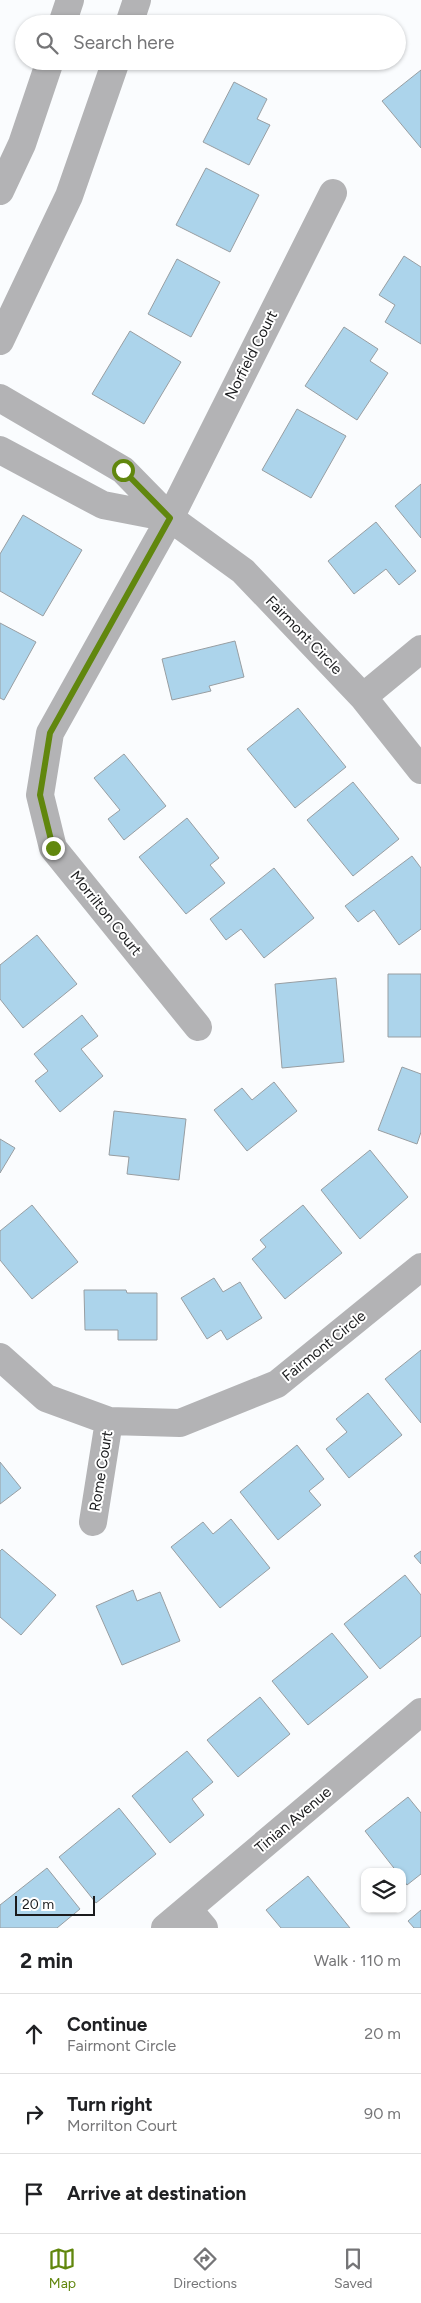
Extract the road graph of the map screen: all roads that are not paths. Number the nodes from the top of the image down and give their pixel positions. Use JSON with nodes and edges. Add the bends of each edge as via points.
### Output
{"nodes":[{"id":1,"x":70,"y":0,"type":"edge"},
{"id":2,"x":136,"y":0,"type":"edge"},
{"id":3,"x":65,"y":15,"type":"edge"},
{"id":4,"x":132,"y":15,"type":"edge"},
{"id":5,"x":47,"y":70,"type":"edge"},
{"id":6,"x":113,"y":70,"type":"edge"},
{"id":7,"x":0,"y":191,"type":"edge"},
{"id":8,"x":333,"y":193,"type":"dead end"},
{"id":9,"x":0,"y":341,"type":"edge"},
{"id":10,"x":0,"y":398,"type":"edge"},
{"id":11,"x":0,"y":450,"type":"edge"},
{"id":12,"x":170,"y":518,"type":"junction"},
{"id":13,"x":421,"y":649,"type":"edge"},
{"id":14,"x":363,"y":696,"type":"junction"},
{"id":15,"x":421,"y":770,"type":"edge"},
{"id":16,"x":198,"y":1026,"type":"dead end"},
{"id":17,"x":421,"y":1267,"type":"edge"},
{"id":18,"x":0,"y":1357,"type":"edge"},
{"id":19,"x":109,"y":1421,"type":"junction"},
{"id":20,"x":93,"y":1522,"type":"dead end"},
{"id":21,"x":420,"y":1714,"type":"edge"},
{"id":22,"x":196,"y":1919,"type":"edge"},
{"id":23,"x":165,"y":1928,"type":"edge"}],
"edges":[{"from":1,"to":3,"type":"street"},
{"from":2,"to":4,"type":"street"},
{"from":5,"to":7,"type":"street","via":[[22,144]]},
{"from":6,"to":9,"type":"street","via":[[69,196]]},
{"from":8,"to":12,"type":"street","name":"Norfield Court"},
{"from":10,"to":12,"type":"street","name":"Fairmont Circle","via":[[123,470]]},
{"from":11,"to":12,"type":"street","name":"Fairmont Circle","via":[[103,506]]},
{"from":12,"to":14,"type":"street","name":"Fairmont Circle","via":[[243,571]]},
{"from":12,"to":16,"type":"street","name":"Morrilton Court","via":[[50,733],[40,795],[53,848]]},
{"from":13,"to":14,"type":"street"},
{"from":14,"to":15,"type":"street","name":"Fairmont Circle"},
{"from":17,"to":19,"type":"street","name":"Fairmont Circle","via":[[277,1384],[180,1423]]},
{"from":18,"to":19,"type":"street","name":"Fairmont Circle","via":[[46,1398]]},
{"from":19,"to":20,"type":"street","name":"Rome Court"},
{"from":21,"to":22,"type":"street","name":"Tinian Avenue"},
{"from":22,"to":23,"type":"street","name":"Tinian Avenue"}]}
